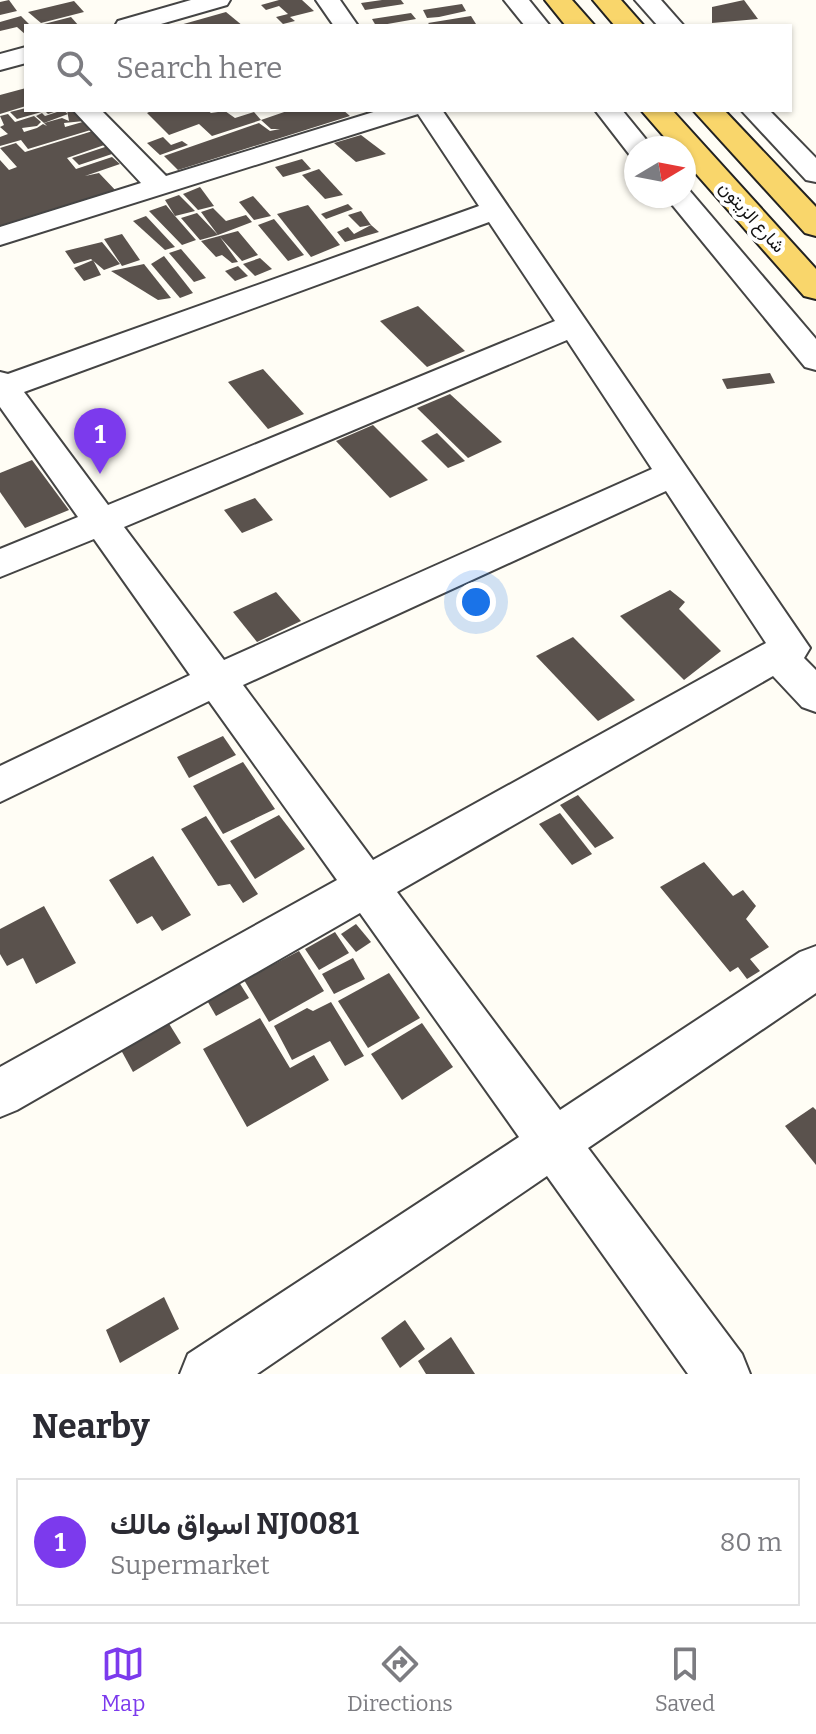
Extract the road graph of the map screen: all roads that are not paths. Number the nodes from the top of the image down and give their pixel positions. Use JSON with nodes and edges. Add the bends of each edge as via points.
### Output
{"nodes":[{"id":1,"x":117,"y":0,"type":"edge"},
{"id":2,"x":218,"y":0,"type":"edge"},
{"id":3,"x":328,"y":0,"type":"edge"},
{"id":4,"x":516,"y":0,"type":"edge"},
{"id":5,"x":558,"y":0,"type":"edge"},
{"id":6,"x":606,"y":0,"type":"edge"},
{"id":7,"x":647,"y":0,"type":"edge"},
{"id":8,"x":134,"y":24,"type":"edge"},
{"id":9,"x":345,"y":24,"type":"edge"},
{"id":10,"x":536,"y":24,"type":"edge"},
{"id":11,"x":579,"y":24,"type":"edge"},
{"id":12,"x":628,"y":24,"type":"edge"},
{"id":13,"x":670,"y":24,"type":"edge"},
{"id":14,"x":24,"y":56,"type":"edge"},
{"id":15,"x":0,"y":62,"type":"edge"},
{"id":16,"x":88,"y":112,"type":"edge"},
{"id":17,"x":400,"y":112,"type":"edge"},
{"id":18,"x":430,"y":112,"type":"edge"},
{"id":19,"x":610,"y":112,"type":"edge"},
{"id":20,"x":658,"y":112,"type":"edge"},
{"id":21,"x":710,"y":112,"type":"edge"},
{"id":22,"x":756,"y":112,"type":"edge"},
{"id":23,"x":629,"y":136,"type":"edge"},
{"id":24,"x":815,"y":173,"type":"edge"},
{"id":25,"x":160,"y":186,"type":"junction"},
{"id":26,"x":689,"y":208,"type":"edge"},
{"id":27,"x":496,"y":210,"type":"junction"},
{"id":28,"x":816,"y":226,"type":"edge"},
{"id":29,"x":0,"y":236,"type":"edge"},
{"id":30,"x":816,"y":289,"type":"edge"},
{"id":31,"x":574,"y":325,"type":"junction"},
{"id":32,"x":816,"y":360,"type":"edge"},
{"id":33,"x":1,"y":387,"type":"edge"},
{"id":34,"x":673,"y":474,"type":"junction"},
{"id":35,"x":102,"y":522,"type":"junction"},
{"id":36,"x":0,"y":564,"type":"edge"},
{"id":37,"x":778,"y":655,"type":"junction"},
{"id":38,"x":216,"y":680,"type":"junction"},
{"id":39,"x":816,"y":696,"type":"edge"},
{"id":40,"x":0,"y":785,"type":"edge"},
{"id":41,"x":369,"y":887,"type":"junction"},
{"id":42,"x":816,"y":967,"type":"edge"},
{"id":43,"x":0,"y":1093,"type":"edge"},
{"id":44,"x":554,"y":1143,"type":"junction"},
{"id":45,"x":208,"y":1374,"type":"edge"},
{"id":46,"x":722,"y":1374,"type":"edge"}],
"edges":[{"from":1,"to":8,"type":"street"},
{"from":2,"to":8,"type":"street"},
{"from":3,"to":9,"type":"street"},
{"from":4,"to":10,"type":"street"},
{"from":5,"to":11,"type":"main road"},
{"from":6,"to":12,"type":"main road"},
{"from":7,"to":13,"type":"street"},
{"from":14,"to":15,"type":"street"},
{"from":16,"to":25,"type":"street"},
{"from":17,"to":25,"type":"street"},
{"from":18,"to":27,"type":"street"},
{"from":19,"to":23,"type":"street"},
{"from":20,"to":30,"type":"main road","name":"شارع الزيتون"},
{"from":21,"to":28,"type":"main road","name":"شارع الزيتون"},
{"from":22,"to":24,"type":"street"},
{"from":25,"to":29,"type":"street"},
{"from":26,"to":32,"type":"street"},
{"from":27,"to":31,"type":"street"},
{"from":27,"to":33,"type":"street"},
{"from":31,"to":34,"type":"street"},
{"from":31,"to":35,"type":"street"},
{"from":33,"to":35,"type":"street"},
{"from":34,"to":37,"type":"street","via":[[790,648]]},
{"from":34,"to":38,"type":"street"},
{"from":35,"to":36,"type":"street"},
{"from":35,"to":38,"type":"street"},
{"from":37,"to":39,"type":"street"},
{"from":37,"to":41,"type":"street"},
{"from":38,"to":40,"type":"street"},
{"from":38,"to":41,"type":"street"},
{"from":41,"to":43,"type":"street"},
{"from":41,"to":44,"type":"street"},
{"from":42,"to":44,"type":"street"},
{"from":44,"to":45,"type":"street"},
{"from":44,"to":46,"type":"street"}]}
